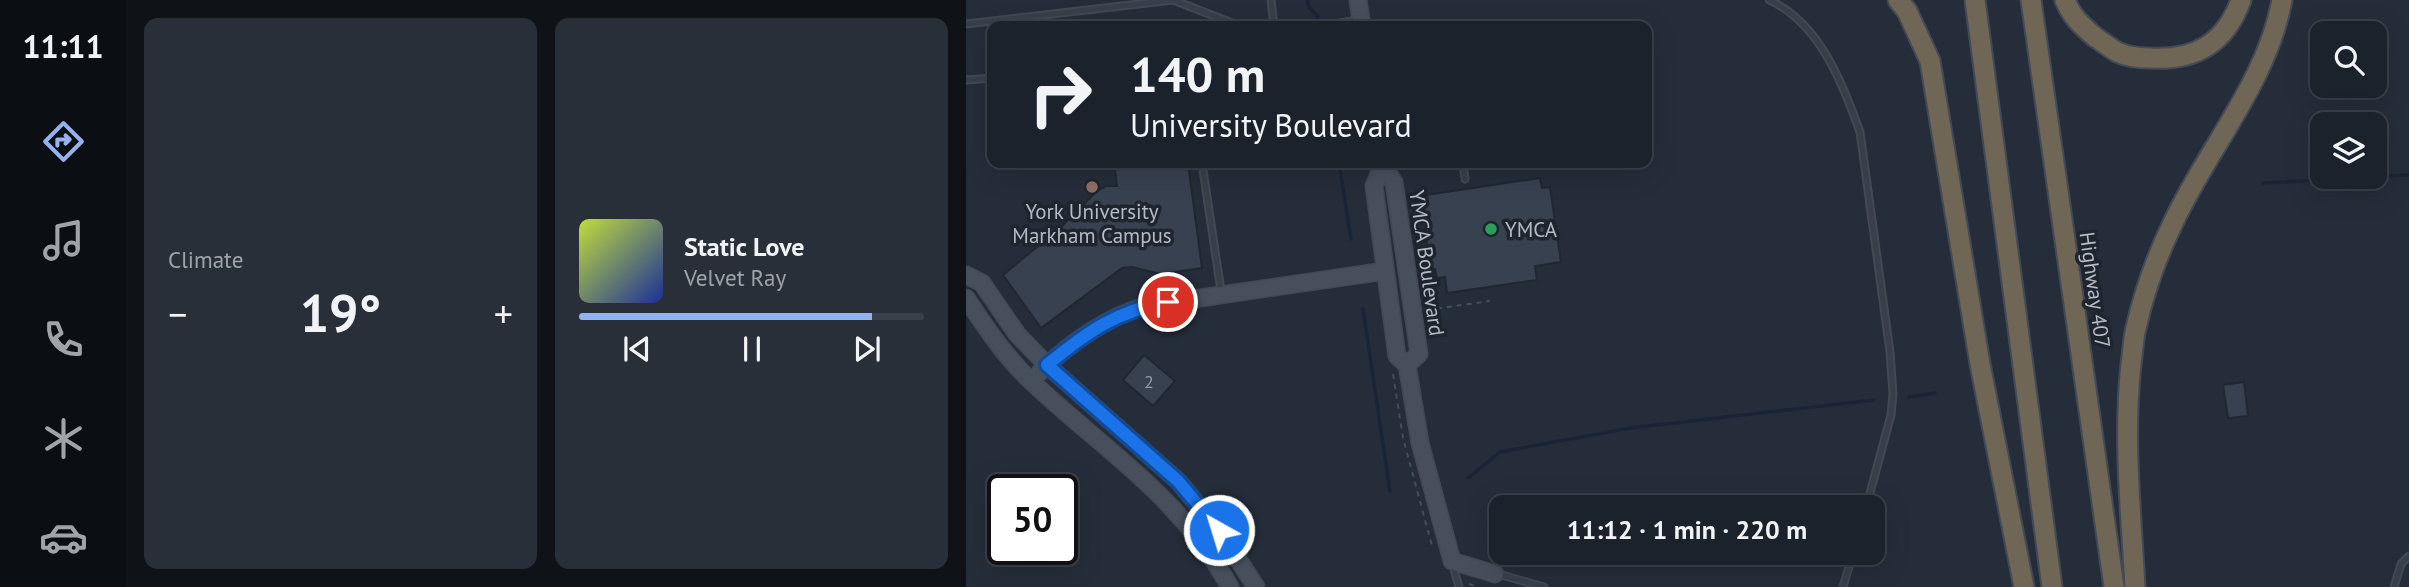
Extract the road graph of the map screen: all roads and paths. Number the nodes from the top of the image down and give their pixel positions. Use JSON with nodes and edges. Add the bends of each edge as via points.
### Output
{"nodes":[{"id":1,"x":1173,"y":0,"type":"edge"},
{"id":2,"x":1271,"y":0,"type":"edge"},
{"id":3,"x":1358,"y":0,"type":"edge"},
{"id":4,"x":1769,"y":0,"type":"edge"},
{"id":5,"x":1898,"y":0,"type":"edge"},
{"id":6,"x":1975,"y":0,"type":"edge"},
{"id":7,"x":2031,"y":0,"type":"edge"},
{"id":8,"x":2065,"y":0,"type":"edge"},
{"id":9,"x":2241,"y":0,"type":"edge"},
{"id":10,"x":2282,"y":0,"type":"edge"},
{"id":11,"x":1227,"y":21,"type":"edge"},
{"id":12,"x":1273,"y":21,"type":"edge"},
{"id":13,"x":1361,"y":21,"type":"edge"},
{"id":14,"x":966,"y":23,"type":"edge"},
{"id":15,"x":987,"y":78,"type":"edge"},
{"id":16,"x":966,"y":80,"type":"edge"},
{"id":17,"x":1203,"y":168,"type":"edge"},
{"id":18,"x":1381,"y":168,"type":"edge"},
{"id":19,"x":1384,"y":168,"type":"edge"},
{"id":20,"x":1464,"y":168,"type":"edge"},
{"id":21,"x":1465,"y":179,"type":"dead end"},
{"id":22,"x":1385,"y":271,"type":"junction"},
{"id":23,"x":966,"y":275,"type":"edge"},
{"id":24,"x":1221,"y":294,"type":"junction"},
{"id":25,"x":1436,"y":295,"type":"dead end"},
{"id":26,"x":966,"y":298,"type":"edge"},
{"id":27,"x":1490,"y":301,"type":"dead end"},
{"id":28,"x":1439,"y":308,"type":"junction"},
{"id":29,"x":1426,"y":310,"type":"dead end"},
{"id":30,"x":1047,"y":365,"type":"junction"},
{"id":31,"x":1407,"y":365,"type":"junction"},
{"id":32,"x":1031,"y":381,"type":"junction"},
{"id":33,"x":1869,"y":495,"type":"edge"},
{"id":34,"x":2409,"y":555,"type":"edge"},
{"id":35,"x":1452,"y":562,"type":"junction"},
{"id":36,"x":1849,"y":565,"type":"edge"},
{"id":37,"x":1495,"y":574,"type":"joint"},
{"id":38,"x":1230,"y":587,"type":"edge"},
{"id":39,"x":1256,"y":587,"type":"edge"},
{"id":40,"x":1461,"y":587,"type":"edge"},
{"id":41,"x":1544,"y":587,"type":"edge"},
{"id":42,"x":1843,"y":587,"type":"edge"},
{"id":43,"x":2024,"y":587,"type":"edge"},
{"id":44,"x":2052,"y":587,"type":"edge"},
{"id":45,"x":2114,"y":587,"type":"edge"},
{"id":46,"x":2135,"y":587,"type":"edge"},
{"id":47,"x":2394,"y":587,"type":"edge"}],
"edges":[{"from":1,"to":11,"type":"lane"},
{"from":1,"to":14,"type":"lane"},
{"from":2,"to":12,"type":"lane"},
{"from":3,"to":13,"type":"main road"},
{"from":4,"to":33,"type":"lane","via":[[1798,18],[1813,35],[1860,132],[1893,394]]},
{"from":5,"to":43,"type":"highway","via":[[1930,61],[1980,365]]},
{"from":6,"to":44,"type":"highway"},
{"from":7,"to":45,"type":"highway","name":"Highway 407"},
{"from":8,"to":9,"type":"highway","via":[[2071,14],[2116,52],[2169,60],[2196,54],[2219,38]]},
{"from":10,"to":46,"type":"highway","via":[[2260,68],[2173,222],[2135,329],[2127,438]]},
{"from":15,"to":16,"type":"lane"},
{"from":17,"to":24,"type":"lane"},
{"from":18,"to":22,"type":"main road","name":"YMCA Boulevard","via":[[1374,186]]},
{"from":19,"to":31,"type":"main road","name":"YMCA Boulevard","via":[[1394,183],[1419,354]]},
{"from":20,"to":21,"type":"lane"},
{"from":22,"to":24,"type":"main road"},
{"from":22,"to":31,"type":"main road","name":"YMCA Boulevard","via":[[1397,356]]},
{"from":23,"to":30,"type":"main road","via":[[982,283],[1017,334]]},
{"from":24,"to":30,"type":"main road","via":[[1126,312]]},
{"from":25,"to":28,"type":"path"},
{"from":26,"to":32,"type":"main road"},
{"from":27,"to":28,"type":"path"},
{"from":28,"to":29,"type":"path"},
{"from":30,"to":32,"type":"main road"},
{"from":30,"to":39,"type":"main road","via":[[1178,481],[1219,530]]},
{"from":31,"to":35,"type":"main road","name":"YMCA Boulevard","via":[[1420,443]]},
{"from":32,"to":38,"type":"main road","via":[[1172,506]]},
{"from":34,"to":47,"type":"lane"},
{"from":35,"to":37,"type":"main road"},
{"from":35,"to":40,"type":"lane"},
{"from":36,"to":42,"type":"lane"},
{"from":37,"to":41,"type":"lane"}]}
